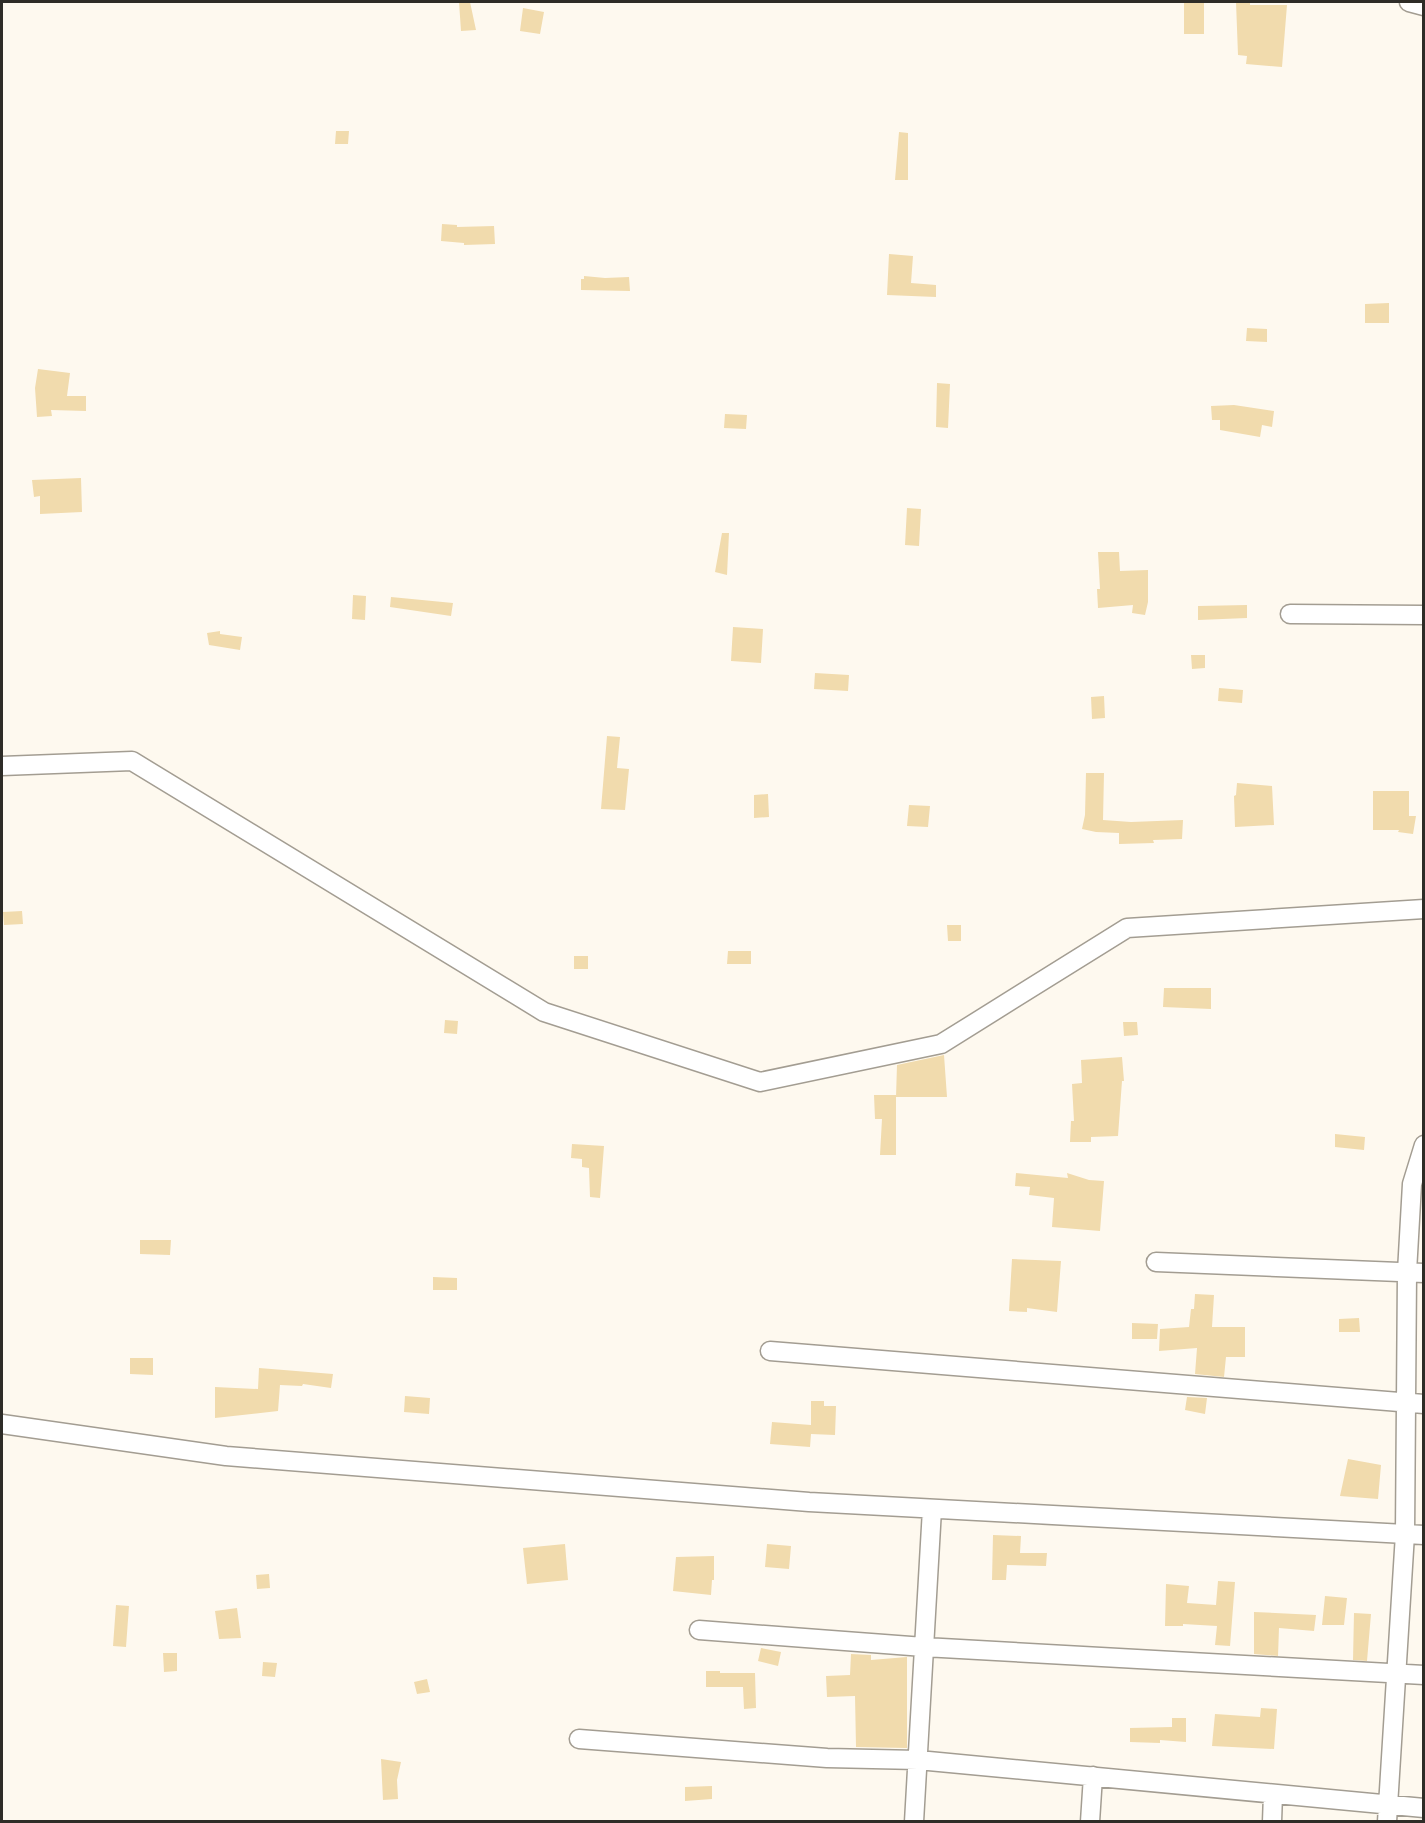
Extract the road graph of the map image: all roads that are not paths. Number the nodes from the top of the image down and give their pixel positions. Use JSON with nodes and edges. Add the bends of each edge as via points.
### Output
{"nodes":[{"id":1,"x":1409,"y":2,"type":"edge"},
{"id":2,"x":1424,"y":6,"type":"edge"},
{"id":3,"x":1290,"y":614,"type":"dead end"},
{"id":4,"x":1424,"y":615,"type":"edge"},
{"id":5,"x":2,"y":766,"type":"edge"},
{"id":6,"x":1424,"y":909,"type":"edge"},
{"id":7,"x":1424,"y":1145,"type":"edge"},
{"id":8,"x":1156,"y":1262,"type":"dead end"},
{"id":9,"x":1415,"y":1272,"type":"edge"},
{"id":10,"x":770,"y":1351,"type":"dead end"},
{"id":11,"x":1415,"y":1404,"type":"edge"},
{"id":12,"x":2,"y":1424,"type":"edge"},
{"id":13,"x":932,"y":1509,"type":"junction"},
{"id":14,"x":1405,"y":1534,"type":"junction"},
{"id":15,"x":1424,"y":1536,"type":"edge"},
{"id":16,"x":699,"y":1630,"type":"dead end"},
{"id":17,"x":924,"y":1647,"type":"junction"},
{"id":18,"x":1396,"y":1673,"type":"junction"},
{"id":19,"x":1424,"y":1675,"type":"edge"},
{"id":20,"x":579,"y":1739,"type":"dead end"},
{"id":21,"x":918,"y":1760,"type":"junction"},
{"id":22,"x":1093,"y":1776,"type":"junction"},
{"id":23,"x":1273,"y":1794,"type":"junction"},
{"id":24,"x":1424,"y":1808,"type":"edge"},
{"id":25,"x":1387,"y":1813,"type":"edge"},
{"id":26,"x":914,"y":1821,"type":"edge"},
{"id":27,"x":1090,"y":1821,"type":"edge"},
{"id":28,"x":1272,"y":1821,"type":"edge"}],
"edges":[{"from":1,"to":2,"type":"street"},
{"from":3,"to":4,"type":"street"},
{"from":5,"to":6,"type":"street","via":[[132,761],[544,1012],[760,1082],[941,1044],[1127,928]]},
{"from":7,"to":9,"type":"street","via":[[1412,1184]]},
{"from":8,"to":9,"type":"street"},
{"from":9,"to":11,"type":"street"},
{"from":10,"to":11,"type":"street"},
{"from":11,"to":14,"type":"street"},
{"from":12,"to":13,"type":"street","via":[[226,1456]]},
{"from":13,"to":14,"type":"street"},
{"from":13,"to":17,"type":"street"},
{"from":14,"to":15,"type":"street"},
{"from":14,"to":18,"type":"street"},
{"from":16,"to":17,"type":"street"},
{"from":17,"to":18,"type":"street"},
{"from":17,"to":21,"type":"street"},
{"from":18,"to":19,"type":"street"},
{"from":18,"to":25,"type":"street"},
{"from":20,"to":21,"type":"street","via":[[827,1758]]},
{"from":21,"to":22,"type":"street"},
{"from":21,"to":26,"type":"street"},
{"from":22,"to":23,"type":"street"},
{"from":22,"to":27,"type":"street"},
{"from":23,"to":25,"type":"street"},
{"from":23,"to":28,"type":"street"},
{"from":24,"to":25,"type":"street"}]}
